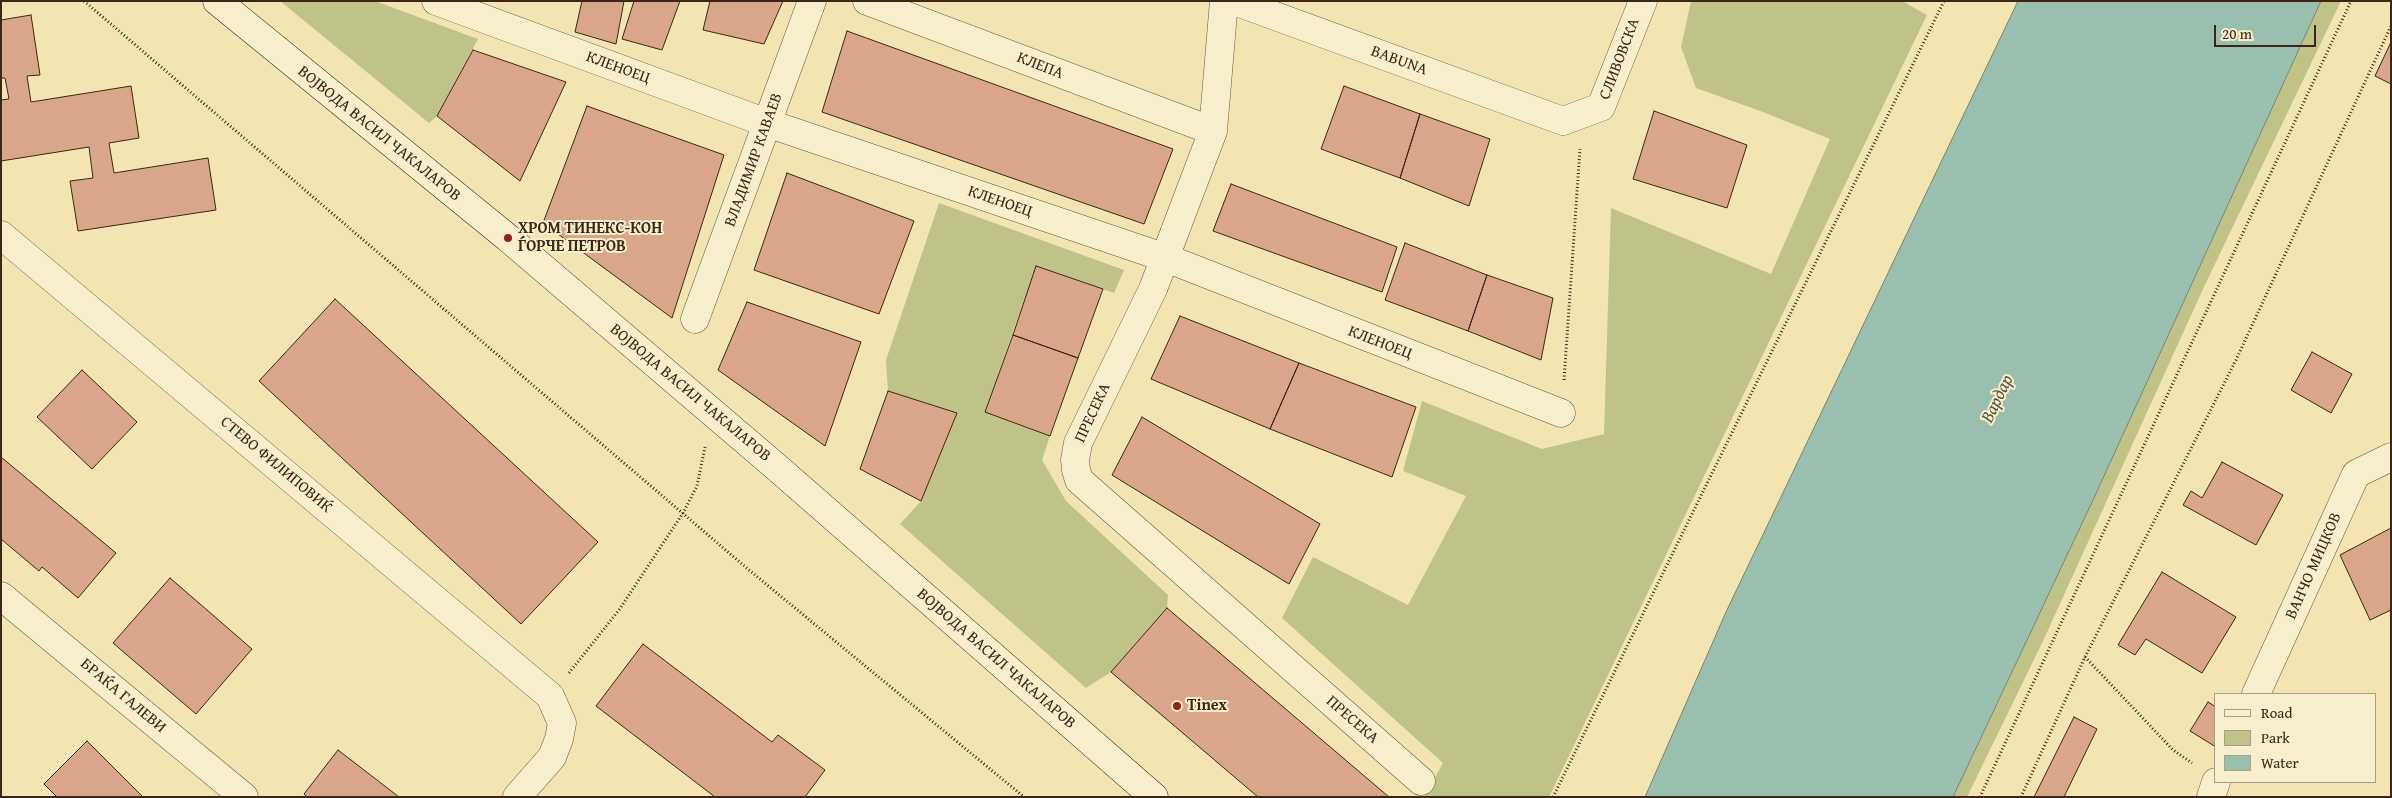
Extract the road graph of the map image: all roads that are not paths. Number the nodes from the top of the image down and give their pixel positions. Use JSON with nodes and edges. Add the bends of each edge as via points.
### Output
{"nodes":[{"id":1,"x":217,"y":1,"type":"edge"},
{"id":2,"x":436,"y":1,"type":"edge"},
{"id":3,"x":812,"y":1,"type":"edge"},
{"id":4,"x":867,"y":1,"type":"edge"},
{"id":5,"x":1224,"y":1,"type":"edge"},
{"id":6,"x":1234,"y":1,"type":"edge"},
{"id":7,"x":1643,"y":1,"type":"edge"},
{"id":8,"x":1563,"y":121,"type":"joint"},
{"id":9,"x":767,"y":123,"type":"junction"},
{"id":10,"x":1213,"y":131,"type":"junction"},
{"id":11,"x":1,"y":235,"type":"edge"},
{"id":12,"x":1166,"y":258,"type":"junction"},
{"id":13,"x":695,"y":319,"type":"dead end"},
{"id":14,"x":1561,"y":413,"type":"road end"},
{"id":15,"x":2391,"y":457,"type":"edge"},
{"id":16,"x":1,"y":596,"type":"edge"},
{"id":17,"x":2256,"y":693,"type":"edge"},
{"id":18,"x":1421,"y":781,"type":"dead end"},
{"id":19,"x":2216,"y":783,"type":"edge"},
{"id":20,"x":244,"y":797,"type":"edge"},
{"id":21,"x":517,"y":797,"type":"edge"},
{"id":22,"x":1154,"y":797,"type":"edge"},
{"id":23,"x":2210,"y":797,"type":"edge"}],
"edges":[{"from":1,"to":22,"type":"street","name":"ВОЈВОДА ВАСИЛ ЧАКАЛАРОВ","via":[[508,238]]},
{"from":2,"to":9,"type":"street","name":"КЛЕНОЕЦ"},
{"from":3,"to":9,"type":"street","name":"ВЛАДИМИР КАВАЕВ"},
{"from":4,"to":10,"type":"street","name":"КЛЕПА"},
{"from":5,"to":10,"type":"street","name":"ПРЕСЕКА"},
{"from":6,"to":8,"type":"street","name":"BABUNA"},
{"from":7,"to":8,"type":"street","name":"СЛИВОВСКА","via":[[1601,107]]},
{"from":9,"to":12,"type":"street","name":"КЛЕНОЕЦ"},
{"from":9,"to":13,"type":"street","name":"ВЛАДИМИР КАВАЕВ"},
{"from":10,"to":12,"type":"street","name":"ПРЕСЕКА"},
{"from":11,"to":21,"type":"street","name":"СТЕВО ФИЛИПОВИЌ","via":[[550,696],[562,723],[559,739],[552,757]]},
{"from":12,"to":14,"type":"street","name":"КЛЕНОЕЦ"},
{"from":12,"to":18,"type":"street","name":"ПРЕСЕКА","via":[[1078,444],[1075,460],[1079,480]]},
{"from":15,"to":17,"type":"street","name":"ВАНЧО МИЦКОВ","via":[[2356,474]]},
{"from":16,"to":20,"type":"street","name":"БРАЌА ГАЛЕВИ"},
{"from":19,"to":23,"type":"street"}]}
